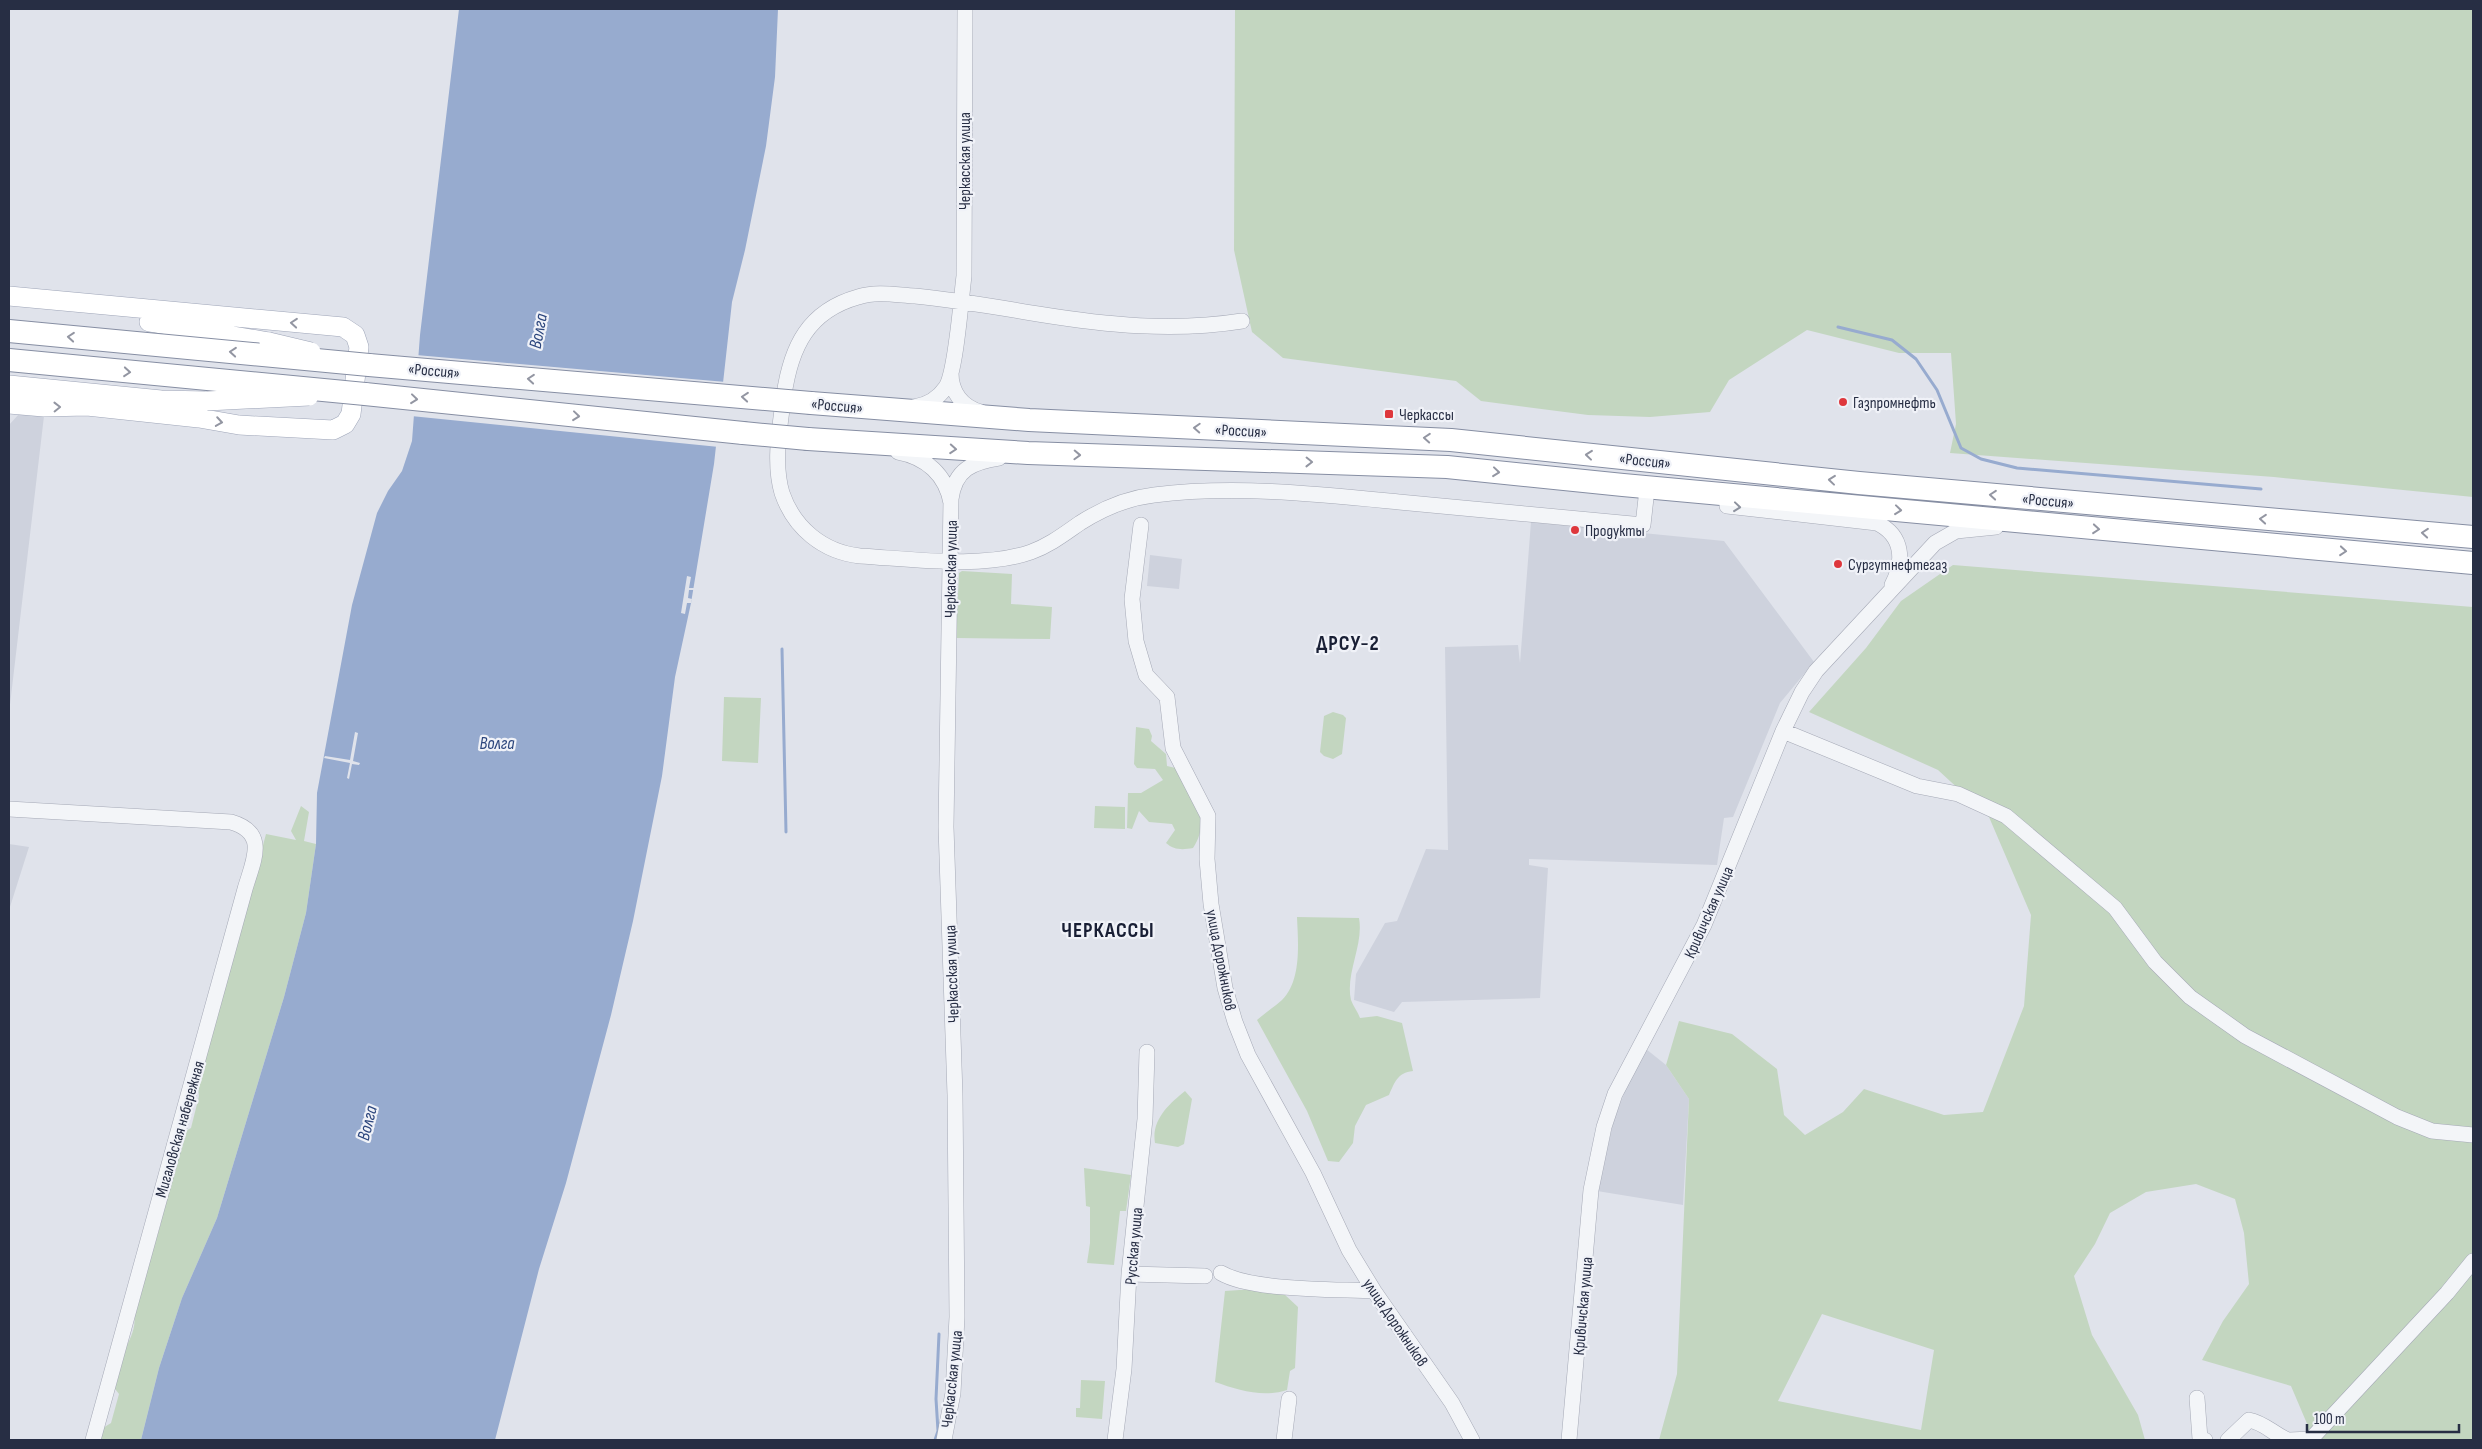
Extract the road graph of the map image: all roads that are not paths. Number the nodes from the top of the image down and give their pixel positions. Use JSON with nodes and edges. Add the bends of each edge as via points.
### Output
{"nodes":[{"id":1,"x":965,"y":9,"type":"edge"},
{"id":2,"x":9,"y":296,"type":"edge"},
{"id":3,"x":961,"y":300,"type":"junction"},
{"id":4,"x":9,"y":310,"type":"edge"},
{"id":5,"x":1242,"y":321,"type":"dead end"},
{"id":6,"x":9,"y":331,"type":"edge"},
{"id":7,"x":9,"y":360,"type":"edge"},
{"id":8,"x":369,"y":364,"type":"junction"},
{"id":9,"x":951,"y":373,"type":"junction"},
{"id":10,"x":9,"y":385,"type":"edge"},
{"id":11,"x":366,"y":394,"type":"junction"},
{"id":12,"x":9,"y":404,"type":"edge"},
{"id":13,"x":840,"y":405,"type":"junction"},
{"id":14,"x":1029,"y":420,"type":"junction"},
{"id":15,"x":835,"y":441,"type":"junction"},
{"id":16,"x":1028,"y":453,"type":"junction"},
{"id":17,"x":1623,"y":485,"type":"junction"},
{"id":18,"x":1646,"y":498,"type":"junction"},
{"id":19,"x":951,"y":507,"type":"junction"},
{"id":20,"x":2048,"y":524,"type":"junction"},
{"id":21,"x":1141,"y":525,"type":"dead end"},
{"id":22,"x":2473,"y":537,"type":"edge"},
{"id":23,"x":950,"y":560,"type":"junction"},
{"id":24,"x":2473,"y":563,"type":"edge"},
{"id":25,"x":1887,"y":595,"type":"junction"},
{"id":26,"x":1783,"y":731,"type":"junction"},
{"id":27,"x":9,"y":809,"type":"edge"},
{"id":28,"x":1147,"y":1052,"type":"dead end"},
{"id":29,"x":2473,"y":1135,"type":"edge"},
{"id":30,"x":2473,"y":1261,"type":"edge"},
{"id":31,"x":1221,"y":1272,"type":"dead end"},
{"id":32,"x":1129,"y":1274,"type":"junction"},
{"id":33,"x":1205,"y":1276,"type":"dead end"},
{"id":34,"x":1374,"y":1291,"type":"junction"},
{"id":35,"x":2197,"y":1398,"type":"dead end"},
{"id":36,"x":1289,"y":1399,"type":"dead end"},
{"id":37,"x":92,"y":1440,"type":"edge"},
{"id":38,"x":944,"y":1440,"type":"edge"},
{"id":39,"x":1114,"y":1440,"type":"edge"},
{"id":40,"x":1284,"y":1440,"type":"edge"},
{"id":41,"x":1472,"y":1440,"type":"edge"},
{"id":42,"x":1569,"y":1440,"type":"edge"},
{"id":43,"x":2205,"y":1440,"type":"edge"},
{"id":44,"x":2228,"y":1440,"type":"edge"},
{"id":45,"x":2289,"y":1440,"type":"edge"}],
"edges":[{"from":1,"to":3,"type":"street","name":"Черкасская улица","via":[[964,276]]},
{"from":12,"to":2,"type":"main road","one_way":true,"via":[[87,406],[239,425],[330,431],[344,424],[351,414],[359,347],[354,333],[343,327]]},
{"from":3,"to":5,"type":"street","via":[[1131,326],[1207,327]]},
{"from":3,"to":9,"type":"street","name":"Черкасская улица"},
{"from":3,"to":23,"type":"street","via":[[870,294],[838,304],[819,316],[804,334],[791,359],[779,440],[783,495],[794,518],[817,541],[853,556]]},
{"from":4,"to":8,"type":"main road","bridge":true,"via":[[168,324]]},
{"from":8,"to":6,"type":"highway","name":"«Россия»","one_way":true,"bridge":true},
{"from":7,"to":11,"type":"highway","name":"«Россия»","one_way":true,"bridge":true},
{"from":13,"to":8,"type":"highway","name":"«Россия»","one_way":true,"bridge":true},
{"from":9,"to":13,"type":"street","name":"Черкасская улица","via":[[940,394],[924,405]]},
{"from":9,"to":14,"type":"street","name":"Черкасская улица","via":[[955,392],[967,406],[981,412]]},
{"from":10,"to":11,"type":"main road","bridge":true,"via":[[161,400]]},
{"from":11,"to":15,"type":"highway","name":"«Россия»","one_way":true,"bridge":true},
{"from":13,"to":14,"type":"highway","name":"«Россия»"},
{"from":22,"to":14,"type":"highway","name":"«Россия»","one_way":true,"via":[[1859,483],[1451,440]]},
{"from":15,"to":16,"type":"highway","name":"«Россия»","one_way":true},
{"from":15,"to":19,"type":"street","name":"Черкасская улица","via":[[903,453],[924,461],[943,481]]},
{"from":16,"to":17,"type":"highway","name":"«Россия»","one_way":true,"via":[[1448,467]]},
{"from":16,"to":19,"type":"street","name":"Черкасская улица","via":[[977,461],[956,484]]},
{"from":17,"to":18,"type":"street"},
{"from":17,"to":20,"type":"highway","name":"«Россия»","one_way":true},
{"from":18,"to":23,"type":"street","via":[[1643,525],[1290,492],[1154,495],[1100,512],[1053,542],[1023,555],[992,561]]},
{"from":18,"to":25,"type":"street","one_way":true,"via":[[1874,522],[1892,535],[1900,552],[1899,572]]},
{"from":19,"to":23,"type":"street","name":"Черкасская улица"},
{"from":20,"to":24,"type":"highway","name":"«Россия»","one_way":true},
{"from":20,"to":25,"type":"street","name":"Кривичская улица","via":[[1968,529],[1951,534],[1935,544]]},
{"from":21,"to":34,"type":"street","name":"улица Дорожников","via":[[1132,599],[1136,641],[1146,675],[1167,697],[1173,748],[1208,816],[1211,904],[1225,988],[1235,1022],[1248,1055],[1313,1173],[1349,1250]]},
{"from":23,"to":38,"type":"street","name":"Черкасская улица","via":[[946,827],[955,1094],[957,1317],[952,1398]]},
{"from":25,"to":26,"type":"street","name":"Кривичская улица","via":[[1816,671]]},
{"from":26,"to":29,"type":"street","via":[[1917,786],[1958,794],[2006,816],[2115,908],[2155,962],[2190,997],[2245,1036],[2397,1117],[2432,1132]]},
{"from":26,"to":42,"type":"street","name":"Кривичская улица","via":[[1704,925],[1620,1084],[1605,1122],[1591,1190]]},
{"from":27,"to":37,"type":"street","name":"Мигаловская набережная","via":[[231,822],[248,830],[253,836],[256,852]]},
{"from":28,"to":32,"type":"street","name":"Русская улица","via":[[1145,1119]]},
{"from":30,"to":45,"type":"street","via":[[2311,1439]]},
{"from":31,"to":34,"type":"street","via":[[1233,1280]]},
{"from":32,"to":33,"type":"street"},
{"from":32,"to":39,"type":"street","name":"Русская улица","via":[[1124,1369]]},
{"from":34,"to":41,"type":"street","name":"улица Дорожников","via":[[1452,1403]]},
{"from":35,"to":43,"type":"street","via":[[2200,1439]]},
{"from":36,"to":40,"type":"street"},
{"from":44,"to":45,"type":"street","via":[[2249,1420],[2261,1422],[2279,1437]]}]}
